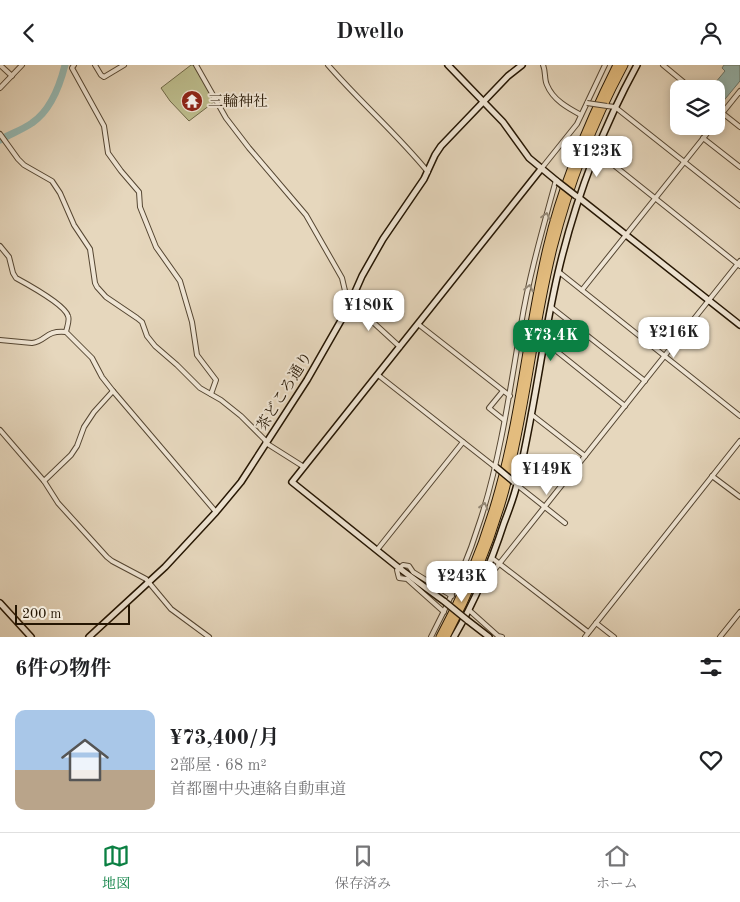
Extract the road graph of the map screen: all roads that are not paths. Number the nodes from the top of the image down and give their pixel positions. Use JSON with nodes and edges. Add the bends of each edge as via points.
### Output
{"nodes":[{"id":1,"x":0,"y":65,"type":"edge"},
{"id":2,"x":22,"y":65,"type":"edge"},
{"id":3,"x":74,"y":65,"type":"edge"},
{"id":4,"x":95,"y":65,"type":"edge"},
{"id":5,"x":124,"y":65,"type":"edge"},
{"id":6,"x":196,"y":65,"type":"edge"},
{"id":7,"x":328,"y":65,"type":"edge"},
{"id":8,"x":448,"y":65,"type":"edge"},
{"id":9,"x":522,"y":65,"type":"edge"},
{"id":10,"x":543,"y":65,"type":"edge"},
{"id":11,"x":606,"y":65,"type":"edge"},
{"id":12,"x":617,"y":65,"type":"edge"},
{"id":13,"x":624,"y":65,"type":"edge"},
{"id":14,"x":637,"y":65,"type":"edge"},
{"id":15,"x":663,"y":65,"type":"edge"},
{"id":16,"x":12,"y":76,"type":"junction"},
{"id":17,"x":681,"y":80,"type":"edge"},
{"id":18,"x":0,"y":88,"type":"edge"},
{"id":19,"x":740,"y":91,"type":"edge"},
{"id":20,"x":482,"y":103,"type":"junction"},
{"id":21,"x":587,"y":103,"type":"junction"},
{"id":22,"x":615,"y":107,"type":"junction"},
{"id":23,"x":725,"y":110,"type":"edge"},
{"id":24,"x":581,"y":115,"type":"junction"},
{"id":25,"x":725,"y":115,"type":"edge"},
{"id":26,"x":740,"y":127,"type":"edge"},
{"id":27,"x":0,"y":133,"type":"edge"},
{"id":28,"x":705,"y":135,"type":"edge"},
{"id":29,"x":703,"y":138,"type":"junction"},
{"id":30,"x":596,"y":151,"type":"junction"},
{"id":31,"x":684,"y":163,"type":"junction"},
{"id":32,"x":740,"y":167,"type":"edge"},
{"id":33,"x":541,"y":169,"type":"junction"},
{"id":34,"x":428,"y":172,"type":"junction"},
{"id":35,"x":557,"y":181,"type":"junction"},
{"id":36,"x":577,"y":197,"type":"junction"},
{"id":37,"x":655,"y":199,"type":"junction"},
{"id":38,"x":740,"y":207,"type":"edge"},
{"id":39,"x":625,"y":236,"type":"junction"},
{"id":40,"x":0,"y":246,"type":"edge"},
{"id":41,"x":739,"y":264,"type":"edge"},
{"id":42,"x":559,"y":272,"type":"junction"},
{"id":43,"x":582,"y":290,"type":"junction"},
{"id":44,"x":709,"y":301,"type":"junction"},
{"id":45,"x":351,"y":302,"type":"junction"},
{"id":46,"x":551,"y":307,"type":"junction"},
{"id":47,"x":418,"y":324,"type":"junction"},
{"id":48,"x":740,"y":325,"type":"edge"},
{"id":49,"x":66,"y":332,"type":"junction"},
{"id":50,"x":519,"y":337,"type":"junction"},
{"id":51,"x":0,"y":340,"type":"edge"},
{"id":52,"x":544,"y":341,"type":"junction"},
{"id":53,"x":400,"y":347,"type":"junction"},
{"id":54,"x":665,"y":356,"type":"junction"},
{"id":55,"x":378,"y":375,"type":"junction"},
{"id":56,"x":645,"y":381,"type":"junction"},
{"id":57,"x":113,"y":391,"type":"junction"},
{"id":58,"x":503,"y":391,"type":"junction"},
{"id":59,"x":211,"y":394,"type":"junction"},
{"id":60,"x":510,"y":396,"type":"junction"},
{"id":61,"x":625,"y":406,"type":"junction"},
{"id":62,"x":531,"y":414,"type":"junction"},
{"id":63,"x":740,"y":415,"type":"edge"},
{"id":64,"x":504,"y":420,"type":"junction"},
{"id":65,"x":0,"y":430,"type":"edge"},
{"id":66,"x":740,"y":441,"type":"edge"},
{"id":67,"x":463,"y":442,"type":"junction"},
{"id":68,"x":266,"y":443,"type":"junction"},
{"id":69,"x":585,"y":456,"type":"junction"},
{"id":70,"x":304,"y":467,"type":"junction"},
{"id":71,"x":495,"y":467,"type":"junction"},
{"id":72,"x":712,"y":476,"type":"junction"},
{"id":73,"x":44,"y":481,"type":"junction"},
{"id":74,"x":516,"y":484,"type":"junction"},
{"id":75,"x":740,"y":497,"type":"edge"},
{"id":76,"x":545,"y":507,"type":"junction"},
{"id":77,"x":216,"y":512,"type":"junction"},
{"id":78,"x":565,"y":523,"type":"dead end"},
{"id":79,"x":378,"y":550,"type":"junction"},
{"id":80,"x":492,"y":557,"type":"junction"},
{"id":81,"x":500,"y":563,"type":"junction"},
{"id":82,"x":399,"y":568,"type":"junction"},
{"id":83,"x":148,"y":582,"type":"junction"},
{"id":84,"x":478,"y":592,"type":"junction"},
{"id":85,"x":452,"y":596,"type":"junction"},
{"id":86,"x":0,"y":603,"type":"edge"},
{"id":87,"x":469,"y":610,"type":"junction"},
{"id":88,"x":444,"y":612,"type":"junction"},
{"id":89,"x":740,"y":612,"type":"edge"},
{"id":90,"x":596,"y":623,"type":"junction"},
{"id":91,"x":588,"y":632,"type":"junction"},
{"id":92,"x":31,"y":637,"type":"edge"},
{"id":93,"x":89,"y":637,"type":"edge"},
{"id":94,"x":209,"y":637,"type":"edge"},
{"id":95,"x":431,"y":637,"type":"edge"},
{"id":96,"x":440,"y":637,"type":"edge"},
{"id":97,"x":446,"y":637,"type":"edge"},
{"id":98,"x":454,"y":637,"type":"edge"},
{"id":99,"x":490,"y":637,"type":"edge"},
{"id":100,"x":502,"y":637,"type":"edge"},
{"id":101,"x":585,"y":637,"type":"edge"},
{"id":102,"x":614,"y":637,"type":"edge"},
{"id":103,"x":720,"y":637,"type":"edge"}],
"edges":[{"from":1,"to":16,"type":"street"},
{"from":2,"to":16,"type":"street"},
{"from":3,"to":59,"type":"street","via":[[72,68],[104,126],[108,153],[139,192],[140,207],[156,247],[180,281],[196,350],[216,380]]},
{"from":4,"to":5,"type":"street","via":[[104,77]]},
{"from":6,"to":45,"type":"street","via":[[226,118],[306,215],[342,278]]},
{"from":7,"to":34,"type":"street"},
{"from":8,"to":20,"type":"street"},
{"from":9,"to":20,"type":"street","name":"茶どころ通り"},
{"from":10,"to":24,"type":"street","via":[[550,91]]},
{"from":11,"to":21,"type":"street"},
{"from":12,"to":96,"type":"highway","via":[[590,122],[559,203],[547,247],[499,488],[472,569]]},
{"from":13,"to":97,"type":"highway","via":[[595,125],[565,205],[547,277],[505,489],[477,571]]},
{"from":14,"to":22,"type":"street"},
{"from":15,"to":17,"type":"street"},
{"from":16,"to":18,"type":"street"},
{"from":19,"to":23,"type":"street"},
{"from":20,"to":33,"type":"street","via":[[503,122],[524,153]]},
{"from":20,"to":34,"type":"street","name":"茶どころ通り","via":[[441,146]]},
{"from":21,"to":22,"type":"street","bridge":true},
{"from":21,"to":24,"type":"street"},
{"from":22,"to":30,"type":"street"},
{"from":22,"to":31,"type":"street"},
{"from":24,"to":33,"type":"street"},
{"from":25,"to":26,"type":"street"},
{"from":27,"to":59,"type":"street","via":[[24,165],[52,181],[60,193],[74,225],[90,249],[95,283],[102,293],[137,317],[155,345]]},
{"from":28,"to":29,"type":"street"},
{"from":29,"to":31,"type":"street"},
{"from":29,"to":32,"type":"street"},
{"from":30,"to":36,"type":"street"},
{"from":30,"to":37,"type":"street"},
{"from":31,"to":37,"type":"street"},
{"from":31,"to":38,"type":"street"},
{"from":33,"to":35,"type":"street"},
{"from":33,"to":47,"type":"street"},
{"from":34,"to":45,"type":"street","name":"茶どころ通り","via":[[383,239]]},
{"from":35,"to":36,"type":"street","bridge":true},
{"from":50,"to":35,"type":"street","one_way":true,"via":[[536,252]]},
{"from":36,"to":39,"type":"street"},
{"from":36,"to":42,"type":"street"},
{"from":37,"to":39,"type":"street"},
{"from":37,"to":41,"type":"street"},
{"from":39,"to":43,"type":"street"},
{"from":39,"to":44,"type":"street"},
{"from":40,"to":49,"type":"street","via":[[9,257],[16,278],[46,295],[66,313],[69,321]]},
{"from":41,"to":44,"type":"street"},
{"from":42,"to":43,"type":"street"},
{"from":42,"to":46,"type":"street"},
{"from":43,"to":54,"type":"street"},
{"from":44,"to":48,"type":"street"},
{"from":44,"to":54,"type":"street"},
{"from":45,"to":53,"type":"street"},
{"from":45,"to":68,"type":"street","name":"茶どころ通り"},
{"from":46,"to":52,"type":"street"},
{"from":46,"to":56,"type":"street"},
{"from":47,"to":53,"type":"street"},
{"from":47,"to":58,"type":"street"},
{"from":49,"to":51,"type":"street","via":[[52,332],[36,343]]},
{"from":49,"to":57,"type":"street","via":[[92,358]]},
{"from":50,"to":52,"type":"street","bridge":true},
{"from":50,"to":60,"type":"street"},
{"from":52,"to":61,"type":"street"},
{"from":52,"to":62,"type":"street"},
{"from":53,"to":55,"type":"street"},
{"from":54,"to":56,"type":"street"},
{"from":54,"to":63,"type":"street"},
{"from":55,"to":67,"type":"street"},
{"from":55,"to":70,"type":"street"},
{"from":56,"to":61,"type":"street"},
{"from":57,"to":73,"type":"street","via":[[94,411],[71,455]]},
{"from":57,"to":77,"type":"street"},
{"from":58,"to":60,"type":"street"},
{"from":58,"to":64,"type":"street","via":[[490,408]]},
{"from":59,"to":68,"type":"street","via":[[241,416]]},
{"from":60,"to":64,"type":"street"},
{"from":61,"to":69,"type":"street"},
{"from":62,"to":69,"type":"street"},
{"from":62,"to":74,"type":"street"},
{"from":64,"to":71,"type":"street"},
{"from":65,"to":73,"type":"street"},
{"from":66,"to":72,"type":"street"},
{"from":67,"to":71,"type":"street"},
{"from":67,"to":79,"type":"street"},
{"from":68,"to":70,"type":"street"},
{"from":68,"to":77,"type":"street","name":"茶どころ通り","via":[[242,482]]},
{"from":69,"to":76,"type":"street"},
{"from":70,"to":79,"type":"street","via":[[292,482]]},
{"from":71,"to":74,"type":"street","bridge":true},
{"from":85,"to":71,"type":"street","one_way":true,"via":[[480,523]]},
{"from":72,"to":75,"type":"street"},
{"from":72,"to":90,"type":"street"},
{"from":73,"to":83,"type":"street","via":[[58,503],[112,561]]},
{"from":74,"to":76,"type":"street"},
{"from":74,"to":80,"type":"street"},
{"from":76,"to":78,"type":"street"},
{"from":76,"to":81,"type":"street"},
{"from":77,"to":83,"type":"street","name":"茶どころ通り"},
{"from":79,"to":82,"type":"street"},
{"from":80,"to":81,"type":"street"},
{"from":80,"to":84,"type":"street"},
{"from":81,"to":84,"type":"street"},
{"from":81,"to":91,"type":"street"},
{"from":82,"to":85,"type":"street","via":[[409,565],[413,572]]},
{"from":82,"to":88,"type":"street","via":[[399,578],[407,579]]},
{"from":82,"to":99,"type":"street","bridge":true},
{"from":83,"to":93,"type":"street","name":"茶どころ通り"},
{"from":83,"to":94,"type":"street","via":[[171,609]]},
{"from":84,"to":87,"type":"street"},
{"from":85,"to":88,"type":"street"},
{"from":86,"to":92,"type":"street"},
{"from":87,"to":98,"type":"street"},
{"from":87,"to":100,"type":"street"},
{"from":88,"to":95,"type":"street"},
{"from":89,"to":103,"type":"street"},
{"from":90,"to":91,"type":"street"},
{"from":90,"to":102,"type":"street"},
{"from":91,"to":101,"type":"street"}]}
